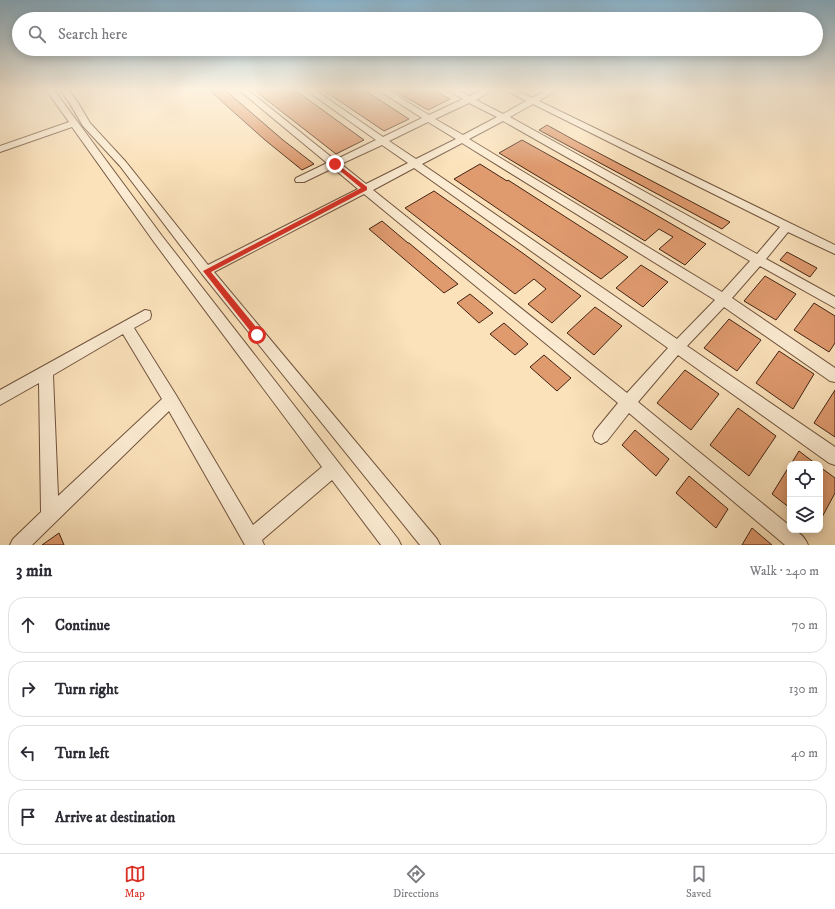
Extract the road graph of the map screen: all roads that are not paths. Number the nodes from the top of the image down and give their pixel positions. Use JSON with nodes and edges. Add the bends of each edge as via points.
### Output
{"nodes":[{"id":1,"x":69,"y":115,"type":"edge"},
{"id":2,"x":81,"y":115,"type":"edge"},
{"id":3,"x":275,"y":115,"type":"edge"},
{"id":4,"x":346,"y":115,"type":"edge"},
{"id":5,"x":426,"y":115,"type":"edge"},
{"id":6,"x":436,"y":115,"type":"edge"},
{"id":7,"x":500,"y":115,"type":"edge"},
{"id":8,"x":506,"y":115,"type":"edge"},
{"id":9,"x":563,"y":115,"type":"edge"},
{"id":10,"x":503,"y":117,"type":"junction"},
{"id":11,"x":430,"y":118,"type":"junction"},
{"id":12,"x":75,"y":123,"type":"junction"},
{"id":13,"x":463,"y":139,"type":"junction"},
{"id":14,"x":383,"y":141,"type":"junction"},
{"id":15,"x":0,"y":149,"type":"edge"},
{"id":16,"x":415,"y":163,"type":"junction"},
{"id":17,"x":335,"y":164,"type":"junction"},
{"id":18,"x":300,"y":180,"type":"dead end"},
{"id":19,"x":365,"y":189,"type":"junction"},
{"id":20,"x":787,"y":226,"type":"junction"},
{"id":21,"x":815,"y":240,"type":"junction"},
{"id":22,"x":835,"y":240,"type":"edge"},
{"id":23,"x":835,"y":250,"type":"edge"},
{"id":24,"x":758,"y":260,"type":"junction"},
{"id":25,"x":206,"y":271,"type":"junction"},
{"id":26,"x":723,"y":299,"type":"junction"},
{"id":27,"x":835,"y":303,"type":"edge"},
{"id":28,"x":145,"y":315,"type":"dead end"},
{"id":29,"x":125,"y":326,"type":"junction"},
{"id":30,"x":678,"y":346,"type":"junction"},
{"id":31,"x":46,"y":373,"type":"junction"},
{"id":32,"x":835,"y":376,"type":"edge"},
{"id":33,"x":0,"y":398,"type":"edge"},
{"id":34,"x":171,"y":400,"type":"junction"},
{"id":35,"x":627,"y":402,"type":"junction"},
{"id":36,"x":601,"y":436,"type":"dead end"},
{"id":37,"x":835,"y":457,"type":"edge"},
{"id":38,"x":333,"y":468,"type":"junction"},
{"id":39,"x":50,"y":516,"type":"junction"},
{"id":40,"x":253,"y":542,"type":"edge"},
{"id":41,"x":19,"y":545,"type":"edge"},
{"id":42,"x":392,"y":545,"type":"edge"},
{"id":43,"x":430,"y":545,"type":"edge"},
{"id":44,"x":799,"y":545,"type":"edge"}],
"edges":[{"from":1,"to":12,"type":"street"},
{"from":2,"to":25,"type":"street","via":[[123,164]]},
{"from":3,"to":17,"type":"street"},
{"from":4,"to":14,"type":"street"},
{"from":5,"to":11,"type":"street"},
{"from":6,"to":11,"type":"street"},
{"from":7,"to":10,"type":"street"},
{"from":8,"to":10,"type":"street"},
{"from":9,"to":20,"type":"street"},
{"from":10,"to":13,"type":"street"},
{"from":10,"to":24,"type":"street"},
{"from":11,"to":13,"type":"street"},
{"from":11,"to":14,"type":"street"},
{"from":12,"to":15,"type":"street"},
{"from":12,"to":38,"type":"street","via":[[158,239]]},
{"from":13,"to":16,"type":"street"},
{"from":13,"to":26,"type":"street"},
{"from":14,"to":16,"type":"street"},
{"from":14,"to":17,"type":"street"},
{"from":16,"to":19,"type":"street"},
{"from":16,"to":30,"type":"street"},
{"from":17,"to":18,"type":"street"},
{"from":17,"to":19,"type":"street"},
{"from":19,"to":25,"type":"street"},
{"from":19,"to":35,"type":"street"},
{"from":20,"to":21,"type":"street"},
{"from":20,"to":24,"type":"street"},
{"from":21,"to":22,"type":"street"},
{"from":21,"to":23,"type":"street"},
{"from":24,"to":26,"type":"street"},
{"from":24,"to":27,"type":"street"},
{"from":25,"to":43,"type":"street"},
{"from":26,"to":30,"type":"street"},
{"from":26,"to":32,"type":"street"},
{"from":28,"to":29,"type":"street"},
{"from":29,"to":31,"type":"street"},
{"from":29,"to":34,"type":"street"},
{"from":30,"to":35,"type":"street"},
{"from":30,"to":37,"type":"street"},
{"from":31,"to":33,"type":"street"},
{"from":31,"to":39,"type":"street"},
{"from":34,"to":39,"type":"street"},
{"from":34,"to":40,"type":"street"},
{"from":35,"to":36,"type":"street"},
{"from":35,"to":44,"type":"street"},
{"from":38,"to":40,"type":"street"},
{"from":38,"to":42,"type":"street"},
{"from":39,"to":41,"type":"street"}]}
